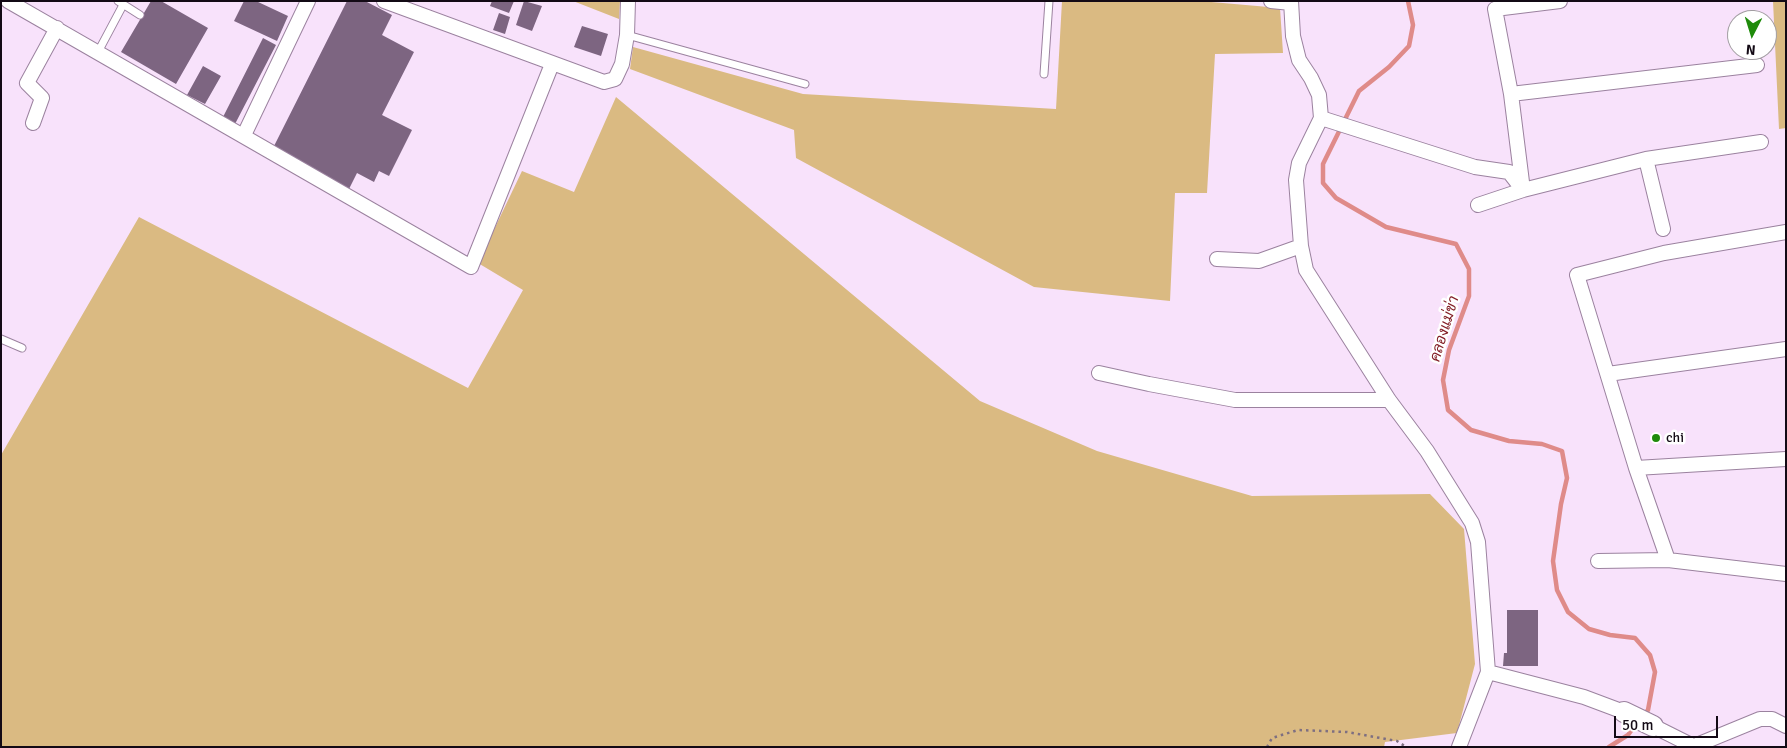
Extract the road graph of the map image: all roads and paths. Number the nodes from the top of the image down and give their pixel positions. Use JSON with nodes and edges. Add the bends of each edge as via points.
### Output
{"nodes":[{"id":1,"x":8,"y":1,"type":"edge"},
{"id":2,"x":308,"y":1,"type":"edge"},
{"id":3,"x":384,"y":1,"type":"edge"},
{"id":4,"x":628,"y":1,"type":"edge"},
{"id":5,"x":1049,"y":1,"type":"edge"},
{"id":6,"x":1270,"y":1,"type":"edge"},
{"id":7,"x":1560,"y":1,"type":"edge"},
{"id":8,"x":1291,"y":2,"type":"edge"},
{"id":9,"x":121,"y":3,"type":"edge"},
{"id":10,"x":140,"y":15,"type":"dead end"},
{"id":11,"x":57,"y":28,"type":"junction"},
{"id":12,"x":627,"y":35,"type":"junction"},
{"id":13,"x":98,"y":52,"type":"junction"},
{"id":14,"x":552,"y":64,"type":"junction"},
{"id":15,"x":1757,"y":64,"type":"dead end"},
{"id":16,"x":1044,"y":74,"type":"dead end"},
{"id":17,"x":805,"y":84,"type":"dead end"},
{"id":18,"x":1511,"y":94,"type":"junction"},
{"id":19,"x":1326,"y":120,"type":"junction"},
{"id":20,"x":33,"y":123,"type":"dead end"},
{"id":21,"x":244,"y":136,"type":"junction"},
{"id":22,"x":1761,"y":142,"type":"dead end"},
{"id":23,"x":1646,"y":159,"type":"junction"},
{"id":24,"x":1523,"y":190,"type":"junction"},
{"id":25,"x":1478,"y":205,"type":"dead end"},
{"id":26,"x":1662,"y":229,"type":"dead end"},
{"id":27,"x":1786,"y":232,"type":"edge"},
{"id":28,"x":1301,"y":246,"type":"junction"},
{"id":29,"x":1217,"y":259,"type":"dead end"},
{"id":30,"x":1,"y":339,"type":"edge"},
{"id":31,"x":22,"y":348,"type":"dead end"},
{"id":32,"x":1786,"y":349,"type":"edge"},
{"id":33,"x":1099,"y":373,"type":"dead end"},
{"id":34,"x":1608,"y":374,"type":"junction"},
{"id":35,"x":1388,"y":400,"type":"junction"},
{"id":36,"x":1786,"y":459,"type":"edge"},
{"id":37,"x":1636,"y":468,"type":"junction"},
{"id":38,"x":1668,"y":560,"type":"junction"},
{"id":39,"x":1598,"y":561,"type":"dead end"},
{"id":40,"x":1786,"y":574,"type":"edge"},
{"id":41,"x":1488,"y":672,"type":"junction"},
{"id":42,"x":1624,"y":712,"type":"joint"},
{"id":43,"x":1652,"y":726,"type":"joint"},
{"id":44,"x":1786,"y":726,"type":"edge"},
{"id":45,"x":1692,"y":746,"type":"edge"},
{"id":46,"x":1267,"y":747,"type":"edge"},
{"id":47,"x":1406,"y":747,"type":"edge"},
{"id":48,"x":1459,"y":747,"type":"edge"}],
"edges":[{"from":1,"to":11,"type":"street"},
{"from":2,"to":21,"type":"street"},
{"from":3,"to":14,"type":"street"},
{"from":4,"to":12,"type":"street"},
{"from":5,"to":16,"type":"lane"},
{"from":6,"to":8,"type":"street"},
{"from":7,"to":18,"type":"street","via":[[1494,9]]},
{"from":8,"to":19,"type":"street","via":[[1293,36],[1299,60],[1319,95]]},
{"from":9,"to":10,"type":"lane"},
{"from":9,"to":13,"type":"lane"},
{"from":11,"to":13,"type":"street"},
{"from":11,"to":20,"type":"street","via":[[27,83],[42,98]]},
{"from":12,"to":14,"type":"street","via":[[622,64],[615,79],[604,82]]},
{"from":12,"to":17,"type":"lane"},
{"from":13,"to":21,"type":"street"},
{"from":14,"to":21,"type":"street","via":[[470,267]]},
{"from":15,"to":18,"type":"street"},
{"from":18,"to":24,"type":"street"},
{"from":19,"to":24,"type":"street","via":[[1474,167],[1509,172]]},
{"from":19,"to":28,"type":"street","via":[[1299,163],[1296,180]]},
{"from":22,"to":23,"type":"street"},
{"from":23,"to":24,"type":"street"},
{"from":23,"to":26,"type":"street"},
{"from":24,"to":25,"type":"street"},
{"from":27,"to":34,"type":"street","via":[[1664,254],[1577,276]]},
{"from":28,"to":29,"type":"street","via":[[1259,261]]},
{"from":28,"to":35,"type":"street","via":[[1306,270]]},
{"from":30,"to":31,"type":"lane"},
{"from":32,"to":34,"type":"street"},
{"from":33,"to":35,"type":"street","via":[[1235,400]]},
{"from":34,"to":37,"type":"street"},
{"from":35,"to":41,"type":"street","via":[[1427,451],[1472,523],[1478,542]]},
{"from":36,"to":37,"type":"street"},
{"from":37,"to":38,"type":"street"},
{"from":38,"to":39,"type":"street"},
{"from":38,"to":40,"type":"street"},
{"from":41,"to":42,"type":"street","via":[[1584,697]]},
{"from":41,"to":48,"type":"street"},
{"from":42,"to":43,"type":"street"},
{"from":43,"to":45,"type":"street"},
{"from":44,"to":45,"type":"street","via":[[1772,718],[1760,719]]},
{"from":46,"to":47,"type":"path","via":[[1272,738],[1298,730],[1347,732],[1397,741]]}]}
